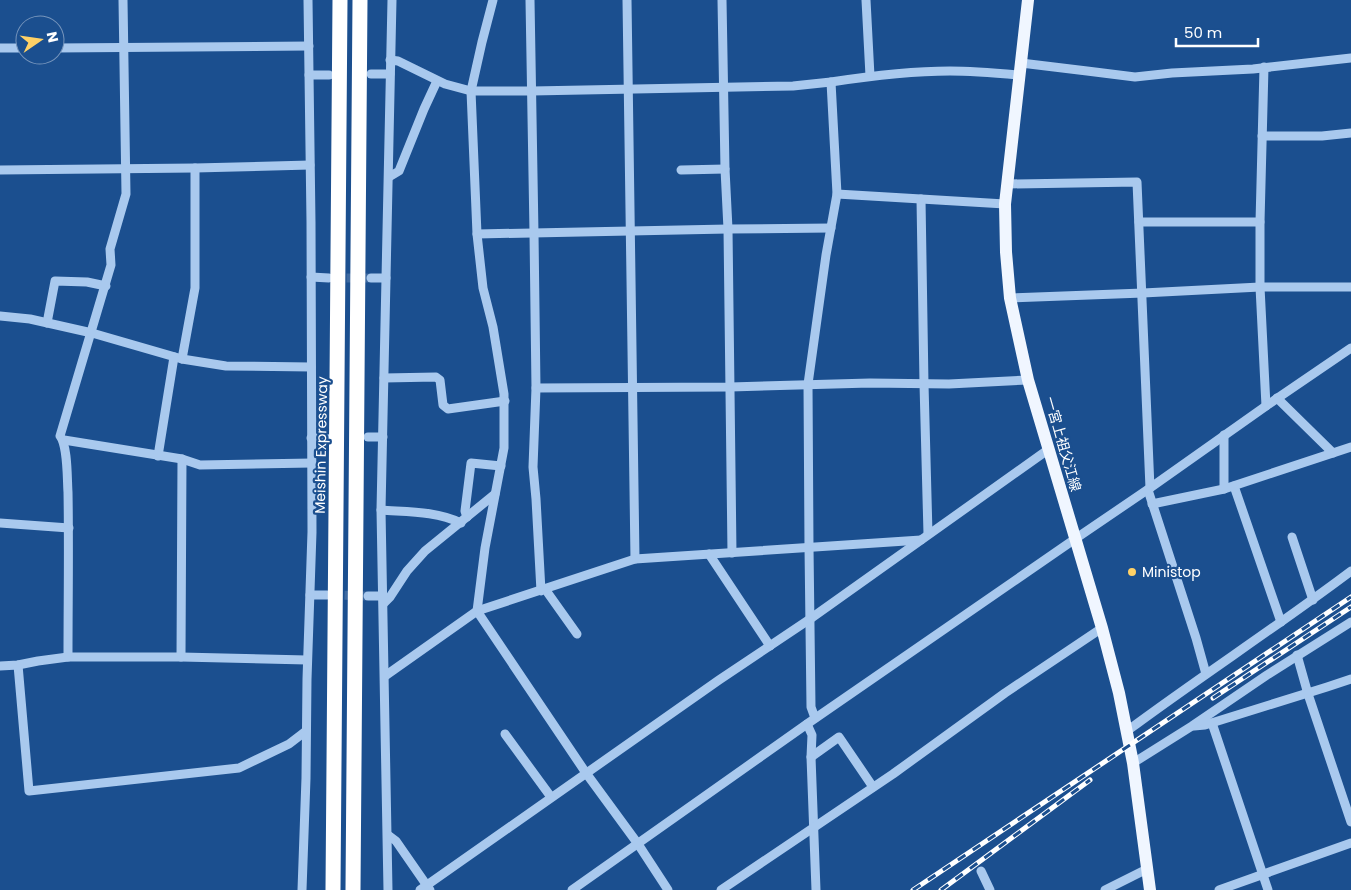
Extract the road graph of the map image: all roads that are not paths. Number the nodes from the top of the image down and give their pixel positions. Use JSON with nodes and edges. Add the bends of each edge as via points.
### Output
{"nodes":[{"id":1,"x":123,"y":0,"type":"edge"},
{"id":2,"x":308,"y":0,"type":"edge"},
{"id":3,"x":340,"y":0,"type":"edge"},
{"id":4,"x":360,"y":0,"type":"edge"},
{"id":5,"x":392,"y":0,"type":"edge"},
{"id":6,"x":493,"y":0,"type":"edge"},
{"id":7,"x":530,"y":0,"type":"edge"},
{"id":8,"x":627,"y":0,"type":"edge"},
{"id":9,"x":722,"y":0,"type":"edge"},
{"id":10,"x":866,"y":0,"type":"edge"},
{"id":11,"x":1028,"y":0,"type":"edge"},
{"id":12,"x":309,"y":46,"type":"junction"},
{"id":13,"x":0,"y":48,"type":"edge"},
{"id":14,"x":15,"y":48,"type":"edge"},
{"id":15,"x":65,"y":48,"type":"edge"},
{"id":16,"x":123,"y":48,"type":"junction"},
{"id":17,"x":1351,"y":58,"type":"edge"},
{"id":18,"x":390,"y":60,"type":"junction"},
{"id":19,"x":1264,"y":68,"type":"junction"},
{"id":20,"x":1020,"y":69,"type":"junction"},
{"id":21,"x":371,"y":74,"type":"dead end"},
{"id":22,"x":390,"y":74,"type":"junction"},
{"id":23,"x":309,"y":75,"type":"junction"},
{"id":24,"x":329,"y":75,"type":"dead end"},
{"id":25,"x":870,"y":76,"type":"junction"},
{"id":26,"x":437,"y":81,"type":"junction"},
{"id":27,"x":831,"y":82,"type":"junction"},
{"id":28,"x":725,"y":87,"type":"junction"},
{"id":29,"x":629,"y":89,"type":"junction"},
{"id":30,"x":471,"y":91,"type":"junction"},
{"id":31,"x":532,"y":91,"type":"junction"},
{"id":32,"x":1351,"y":133,"type":"edge"},
{"id":33,"x":1262,"y":136,"type":"junction"},
{"id":34,"x":310,"y":165,"type":"junction"},
{"id":35,"x":195,"y":168,"type":"junction"},
{"id":36,"x":126,"y":169,"type":"junction"},
{"id":37,"x":725,"y":169,"type":"junction"},
{"id":38,"x":0,"y":170,"type":"edge"},
{"id":39,"x":681,"y":170,"type":"dead end"},
{"id":40,"x":389,"y":177,"type":"junction"},
{"id":41,"x":1008,"y":184,"type":"junction"},
{"id":42,"x":837,"y":194,"type":"junction"},
{"id":43,"x":921,"y":199,"type":"junction"},
{"id":44,"x":1005,"y":204,"type":"junction"},
{"id":45,"x":1139,"y":222,"type":"junction"},
{"id":46,"x":1260,"y":222,"type":"junction"},
{"id":47,"x":831,"y":228,"type":"junction"},
{"id":48,"x":728,"y":229,"type":"junction"},
{"id":49,"x":631,"y":232,"type":"junction"},
{"id":50,"x":534,"y":233,"type":"junction"},
{"id":51,"x":477,"y":234,"type":"junction"},
{"id":52,"x":311,"y":277,"type":"junction"},
{"id":53,"x":329,"y":278,"type":"tunnel mouth"},
{"id":54,"x":371,"y":278,"type":"tunnel mouth"},
{"id":55,"x":386,"y":278,"type":"junction"},
{"id":56,"x":106,"y":286,"type":"junction"},
{"id":57,"x":1260,"y":286,"type":"junction"},
{"id":58,"x":1351,"y":287,"type":"edge"},
{"id":59,"x":1143,"y":293,"type":"junction"},
{"id":60,"x":1010,"y":298,"type":"junction"},
{"id":61,"x":0,"y":316,"type":"edge"},
{"id":62,"x":47,"y":323,"type":"junction"},
{"id":63,"x":92,"y":333,"type":"junction"},
{"id":64,"x":1351,"y":348,"type":"edge"},
{"id":65,"x":178,"y":358,"type":"junction"},
{"id":66,"x":311,"y":367,"type":"junction"},
{"id":67,"x":384,"y":378,"type":"junction"},
{"id":68,"x":1028,"y":380,"type":"junction"},
{"id":69,"x":808,"y":384,"type":"junction"},
{"id":70,"x":924,"y":384,"type":"junction"},
{"id":71,"x":730,"y":387,"type":"junction"},
{"id":72,"x":536,"y":388,"type":"junction"},
{"id":73,"x":633,"y":388,"type":"junction"},
{"id":74,"x":1277,"y":398,"type":"junction"},
{"id":75,"x":505,"y":401,"type":"junction"},
{"id":76,"x":1266,"y":406,"type":"junction"},
{"id":77,"x":1224,"y":435,"type":"junction"},
{"id":78,"x":368,"y":437,"type":"dead end"},
{"id":79,"x":383,"y":437,"type":"junction"},
{"id":80,"x":312,"y":438,"type":"junction"},
{"id":81,"x":326,"y":438,"type":"dead end"},
{"id":82,"x":64,"y":440,"type":"junction"},
{"id":83,"x":1351,"y":446,"type":"edge"},
{"id":84,"x":1049,"y":449,"type":"junction"},
{"id":85,"x":1333,"y":453,"type":"junction"},
{"id":86,"x":158,"y":456,"type":"junction"},
{"id":87,"x":182,"y":459,"type":"junction"},
{"id":88,"x":312,"y":463,"type":"junction"},
{"id":89,"x":501,"y":466,"type":"junction"},
{"id":90,"x":1234,"y":486,"type":"junction"},
{"id":91,"x":1149,"y":489,"type":"junction"},
{"id":92,"x":1224,"y":489,"type":"junction"},
{"id":93,"x":495,"y":494,"type":"junction"},
{"id":94,"x":1152,"y":504,"type":"junction"},
{"id":95,"x":381,"y":510,"type":"junction"},
{"id":96,"x":464,"y":520,"type":"junction"},
{"id":97,"x":0,"y":523,"type":"edge"},
{"id":98,"x":69,"y":528,"type":"junction"},
{"id":99,"x":925,"y":537,"type":"junction"},
{"id":100,"x":1292,"y":538,"type":"dead end"},
{"id":101,"x":1075,"y":539,"type":"junction"},
{"id":102,"x":809,"y":547,"type":"junction"},
{"id":103,"x":732,"y":553,"type":"junction"},
{"id":104,"x":709,"y":554,"type":"junction"},
{"id":105,"x":635,"y":559,"type":"junction"},
{"id":106,"x":1351,"y":572,"type":"edge"},
{"id":107,"x":543,"y":590,"type":"junction"},
{"id":108,"x":310,"y":595,"type":"junction"},
{"id":109,"x":327,"y":595,"type":"tunnel mouth"},
{"id":110,"x":368,"y":596,"type":"tunnel mouth"},
{"id":111,"x":383,"y":600,"type":"junction"},
{"id":112,"x":1313,"y":600,"type":"junction"},
{"id":113,"x":477,"y":611,"type":"junction"},
{"id":114,"x":810,"y":619,"type":"junction"},
{"id":115,"x":1282,"y":622,"type":"junction"},
{"id":116,"x":1351,"y":622,"type":"edge"},
{"id":117,"x":1102,"y":628,"type":"junction"},
{"id":118,"x":577,"y":634,"type":"dead end"},
{"id":119,"x":770,"y":646,"type":"junction"},
{"id":120,"x":1297,"y":655,"type":"junction"},
{"id":121,"x":68,"y":657,"type":"junction"},
{"id":122,"x":181,"y":657,"type":"junction"},
{"id":123,"x":307,"y":660,"type":"junction"},
{"id":124,"x":18,"y":665,"type":"junction"},
{"id":125,"x":0,"y":666,"type":"edge"},
{"id":126,"x":1206,"y":674,"type":"junction"},
{"id":127,"x":385,"y":676,"type":"junction"},
{"id":128,"x":1351,"y":679,"type":"edge"},
{"id":129,"x":1308,"y":694,"type":"junction"},
{"id":130,"x":811,"y":721,"type":"junction"},
{"id":131,"x":1212,"y":723,"type":"junction"},
{"id":132,"x":1192,"y":726,"type":"junction"},
{"id":133,"x":306,"y":731,"type":"junction"},
{"id":134,"x":1127,"y":731,"type":"junction"},
{"id":135,"x":505,"y":734,"type":"dead end"},
{"id":136,"x":811,"y":756,"type":"junction"},
{"id":137,"x":1133,"y":763,"type":"junction"},
{"id":138,"x":586,"y":773,"type":"junction"},
{"id":139,"x":873,"y":787,"type":"junction"},
{"id":140,"x":551,"y":797,"type":"junction"},
{"id":141,"x":1351,"y":822,"type":"edge"},
{"id":142,"x":814,"y":826,"type":"junction"},
{"id":143,"x":388,"y":835,"type":"junction"},
{"id":144,"x":1351,"y":843,"type":"edge"},
{"id":145,"x":638,"y":844,"type":"junction"},
{"id":146,"x":1147,"y":869,"type":"junction"},
{"id":147,"x":981,"y":871,"type":"dead end"},
{"id":148,"x":1263,"y":875,"type":"junction"},
{"id":149,"x":426,"y":888,"type":"edge"},
{"id":150,"x":302,"y":890,"type":"edge"},
{"id":151,"x":334,"y":890,"type":"edge"},
{"id":152,"x":353,"y":890,"type":"edge"},
{"id":153,"x":388,"y":890,"type":"edge"},
{"id":154,"x":572,"y":890,"type":"edge"},
{"id":155,"x":668,"y":890,"type":"edge"},
{"id":156,"x":721,"y":890,"type":"edge"},
{"id":157,"x":816,"y":890,"type":"edge"},
{"id":158,"x":990,"y":890,"type":"edge"},
{"id":159,"x":1105,"y":890,"type":"edge"},
{"id":160,"x":1150,"y":890,"type":"edge"},
{"id":161,"x":1219,"y":890,"type":"edge"},
{"id":162,"x":1268,"y":890,"type":"edge"}],
"edges":[{"from":1,"to":16,"type":"street"},
{"from":2,"to":12,"type":"street"},
{"from":3,"to":151,"type":"highway","name":"Meishin Expressway"},
{"from":4,"to":152,"type":"highway"},
{"from":5,"to":18,"type":"street"},
{"from":6,"to":30,"type":"street"},
{"from":7,"to":31,"type":"street"},
{"from":8,"to":29,"type":"street"},
{"from":9,"to":28,"type":"street"},
{"from":10,"to":25,"type":"street"},
{"from":11,"to":20,"type":"main road","name":"一宮上祖父江線"},
{"from":12,"to":16,"type":"street"},
{"from":12,"to":23,"type":"street"},
{"from":13,"to":14,"type":"street"},
{"from":15,"to":16,"type":"street"},
{"from":16,"to":36,"type":"street"},
{"from":17,"to":19,"type":"street"},
{"from":18,"to":22,"type":"street"},
{"from":18,"to":26,"type":"street"},
{"from":19,"to":20,"type":"street","via":[[1135,77]]},
{"from":19,"to":33,"type":"street"},
{"from":20,"to":25,"type":"street"},
{"from":20,"to":41,"type":"main road","name":"一宮上祖父江線"},
{"from":21,"to":22,"type":"street"},
{"from":22,"to":40,"type":"street"},
{"from":23,"to":24,"type":"street"},
{"from":23,"to":34,"type":"street"},
{"from":25,"to":27,"type":"street"},
{"from":26,"to":30,"type":"street"},
{"from":26,"to":40,"type":"street","via":[[400,170]]},
{"from":27,"to":28,"type":"street"},
{"from":27,"to":42,"type":"street"},
{"from":28,"to":29,"type":"street"},
{"from":28,"to":37,"type":"street"},
{"from":29,"to":31,"type":"street"},
{"from":29,"to":49,"type":"street"},
{"from":30,"to":31,"type":"street"},
{"from":30,"to":51,"type":"street"},
{"from":31,"to":50,"type":"street"},
{"from":32,"to":33,"type":"street"},
{"from":33,"to":46,"type":"street"},
{"from":34,"to":35,"type":"street"},
{"from":34,"to":52,"type":"street"},
{"from":35,"to":36,"type":"street"},
{"from":35,"to":65,"type":"street","via":[[195,288]]},
{"from":36,"to":38,"type":"street"},
{"from":36,"to":56,"type":"street","via":[[126,194],[110,249],[111,265]]},
{"from":37,"to":39,"type":"street"},
{"from":37,"to":48,"type":"street"},
{"from":40,"to":55,"type":"street"},
{"from":41,"to":44,"type":"main road","name":"一宮上祖父江線"},
{"from":41,"to":45,"type":"street","via":[[1137,182]]},
{"from":42,"to":43,"type":"street"},
{"from":42,"to":47,"type":"street"},
{"from":43,"to":44,"type":"street"},
{"from":43,"to":70,"type":"street"},
{"from":44,"to":60,"type":"main road","name":"一宮上祖父江線"},
{"from":45,"to":46,"type":"street"},
{"from":45,"to":59,"type":"street"},
{"from":46,"to":57,"type":"street"},
{"from":47,"to":48,"type":"street"},
{"from":47,"to":69,"type":"street"},
{"from":48,"to":49,"type":"street"},
{"from":48,"to":71,"type":"street"},
{"from":49,"to":50,"type":"street"},
{"from":49,"to":73,"type":"street"},
{"from":50,"to":51,"type":"street"},
{"from":50,"to":72,"type":"street"},
{"from":51,"to":75,"type":"street","via":[[483,288]]},
{"from":52,"to":53,"type":"street"},
{"from":52,"to":66,"type":"street"},
{"from":54,"to":55,"type":"street"},
{"from":55,"to":67,"type":"street"},
{"from":56,"to":62,"type":"street","via":[[55,281]]},
{"from":56,"to":63,"type":"street"},
{"from":57,"to":58,"type":"street"},
{"from":57,"to":59,"type":"street"},
{"from":57,"to":76,"type":"street"},
{"from":59,"to":60,"type":"street"},
{"from":59,"to":91,"type":"street"},
{"from":60,"to":68,"type":"main road","name":"一宮上祖父江線"},
{"from":61,"to":62,"type":"street"},
{"from":62,"to":63,"type":"street"},
{"from":63,"to":65,"type":"street"},
{"from":63,"to":82,"type":"street","via":[[60,436]]},
{"from":64,"to":74,"type":"street"},
{"from":65,"to":66,"type":"street","via":[[226,366]]},
{"from":65,"to":86,"type":"street"},
{"from":66,"to":80,"type":"street"},
{"from":67,"to":75,"type":"street","via":[[436,377],[440,380],[443,405],[448,409]]},
{"from":67,"to":79,"type":"street"},
{"from":68,"to":70,"type":"street"},
{"from":68,"to":84,"type":"main road","name":"一宮上祖父江線"},
{"from":69,"to":70,"type":"street"},
{"from":69,"to":71,"type":"street"},
{"from":69,"to":102,"type":"street"},
{"from":70,"to":99,"type":"street"},
{"from":71,"to":73,"type":"street"},
{"from":71,"to":103,"type":"street"},
{"from":72,"to":73,"type":"street"},
{"from":72,"to":107,"type":"street","via":[[533,467]]},
{"from":73,"to":105,"type":"street"},
{"from":74,"to":76,"type":"street"},
{"from":74,"to":85,"type":"street"},
{"from":75,"to":89,"type":"street"},
{"from":76,"to":77,"type":"street"},
{"from":77,"to":91,"type":"street"},
{"from":77,"to":92,"type":"street"},
{"from":78,"to":79,"type":"street"},
{"from":79,"to":95,"type":"street"},
{"from":80,"to":81,"type":"street"},
{"from":80,"to":88,"type":"street"},
{"from":82,"to":86,"type":"street"},
{"from":82,"to":98,"type":"street"},
{"from":83,"to":85,"type":"street"},
{"from":84,"to":99,"type":"street"},
{"from":84,"to":101,"type":"main road","name":"一宮上祖父江線"},
{"from":85,"to":90,"type":"street"},
{"from":86,"to":87,"type":"street"},
{"from":87,"to":88,"type":"street","via":[[200,465]]},
{"from":87,"to":122,"type":"street"},
{"from":88,"to":108,"type":"street"},
{"from":89,"to":93,"type":"street"},
{"from":89,"to":96,"type":"street","via":[[471,463]]},
{"from":90,"to":92,"type":"street"},
{"from":90,"to":115,"type":"street"},
{"from":91,"to":94,"type":"street"},
{"from":91,"to":101,"type":"street"},
{"from":92,"to":94,"type":"street"},
{"from":93,"to":96,"type":"street"},
{"from":93,"to":113,"type":"street"},
{"from":94,"to":126,"type":"street"},
{"from":95,"to":96,"type":"street"},
{"from":95,"to":111,"type":"street"},
{"from":96,"to":111,"type":"street","via":[[425,551],[390,596]]},
{"from":97,"to":98,"type":"street"},
{"from":98,"to":121,"type":"street"},
{"from":99,"to":102,"type":"street"},
{"from":99,"to":114,"type":"street"},
{"from":100,"to":112,"type":"street"},
{"from":101,"to":117,"type":"main road","name":"一宮上祖父江線"},
{"from":101,"to":130,"type":"street"},
{"from":102,"to":103,"type":"street"},
{"from":102,"to":114,"type":"street"},
{"from":103,"to":104,"type":"street"},
{"from":104,"to":105,"type":"street"},
{"from":104,"to":119,"type":"street"},
{"from":105,"to":107,"type":"street"},
{"from":106,"to":112,"type":"street"},
{"from":107,"to":113,"type":"street"},
{"from":107,"to":118,"type":"street"},
{"from":108,"to":109,"type":"street"},
{"from":108,"to":123,"type":"street"},
{"from":110,"to":111,"type":"street"},
{"from":111,"to":127,"type":"street"},
{"from":112,"to":115,"type":"street"},
{"from":113,"to":127,"type":"street"},
{"from":113,"to":138,"type":"street"},
{"from":114,"to":119,"type":"street"},
{"from":114,"to":130,"type":"street"},
{"from":115,"to":126,"type":"street"},
{"from":116,"to":120,"type":"street"},
{"from":117,"to":134,"type":"main road","name":"一宮上祖父江線"},
{"from":117,"to":139,"type":"street"},
{"from":119,"to":138,"type":"street"},
{"from":120,"to":129,"type":"street"},
{"from":120,"to":132,"type":"street"},
{"from":121,"to":122,"type":"street"},
{"from":121,"to":124,"type":"street"},
{"from":122,"to":123,"type":"street"},
{"from":123,"to":133,"type":"street"},
{"from":124,"to":125,"type":"street"},
{"from":124,"to":133,"type":"street","via":[[30,791],[240,768],[289,744]]},
{"from":126,"to":134,"type":"street"},
{"from":127,"to":143,"type":"street"},
{"from":128,"to":129,"type":"street"},
{"from":129,"to":131,"type":"street"},
{"from":129,"to":141,"type":"street"},
{"from":130,"to":136,"type":"street"},
{"from":130,"to":145,"type":"street"},
{"from":131,"to":132,"type":"street"},
{"from":131,"to":148,"type":"street"},
{"from":132,"to":137,"type":"street"},
{"from":133,"to":150,"type":"street"},
{"from":134,"to":137,"type":"main road","name":"一宮上祖父江線"},
{"from":135,"to":140,"type":"street"},
{"from":136,"to":139,"type":"street","via":[[839,737]]},
{"from":136,"to":142,"type":"street"},
{"from":137,"to":146,"type":"main road","name":"一宮上祖父江線"},
{"from":138,"to":140,"type":"street"},
{"from":138,"to":145,"type":"street"},
{"from":139,"to":142,"type":"street"},
{"from":140,"to":149,"type":"street"},
{"from":142,"to":156,"type":"street"},
{"from":142,"to":157,"type":"street"},
{"from":143,"to":149,"type":"street","via":[[396,841]]},
{"from":143,"to":153,"type":"street"},
{"from":144,"to":148,"type":"street"},
{"from":145,"to":154,"type":"street"},
{"from":145,"to":155,"type":"street"},
{"from":146,"to":159,"type":"street"},
{"from":146,"to":160,"type":"main road","name":"一宮上祖父江線"},
{"from":147,"to":158,"type":"street"},
{"from":148,"to":161,"type":"street"},
{"from":148,"to":162,"type":"street"}]}
